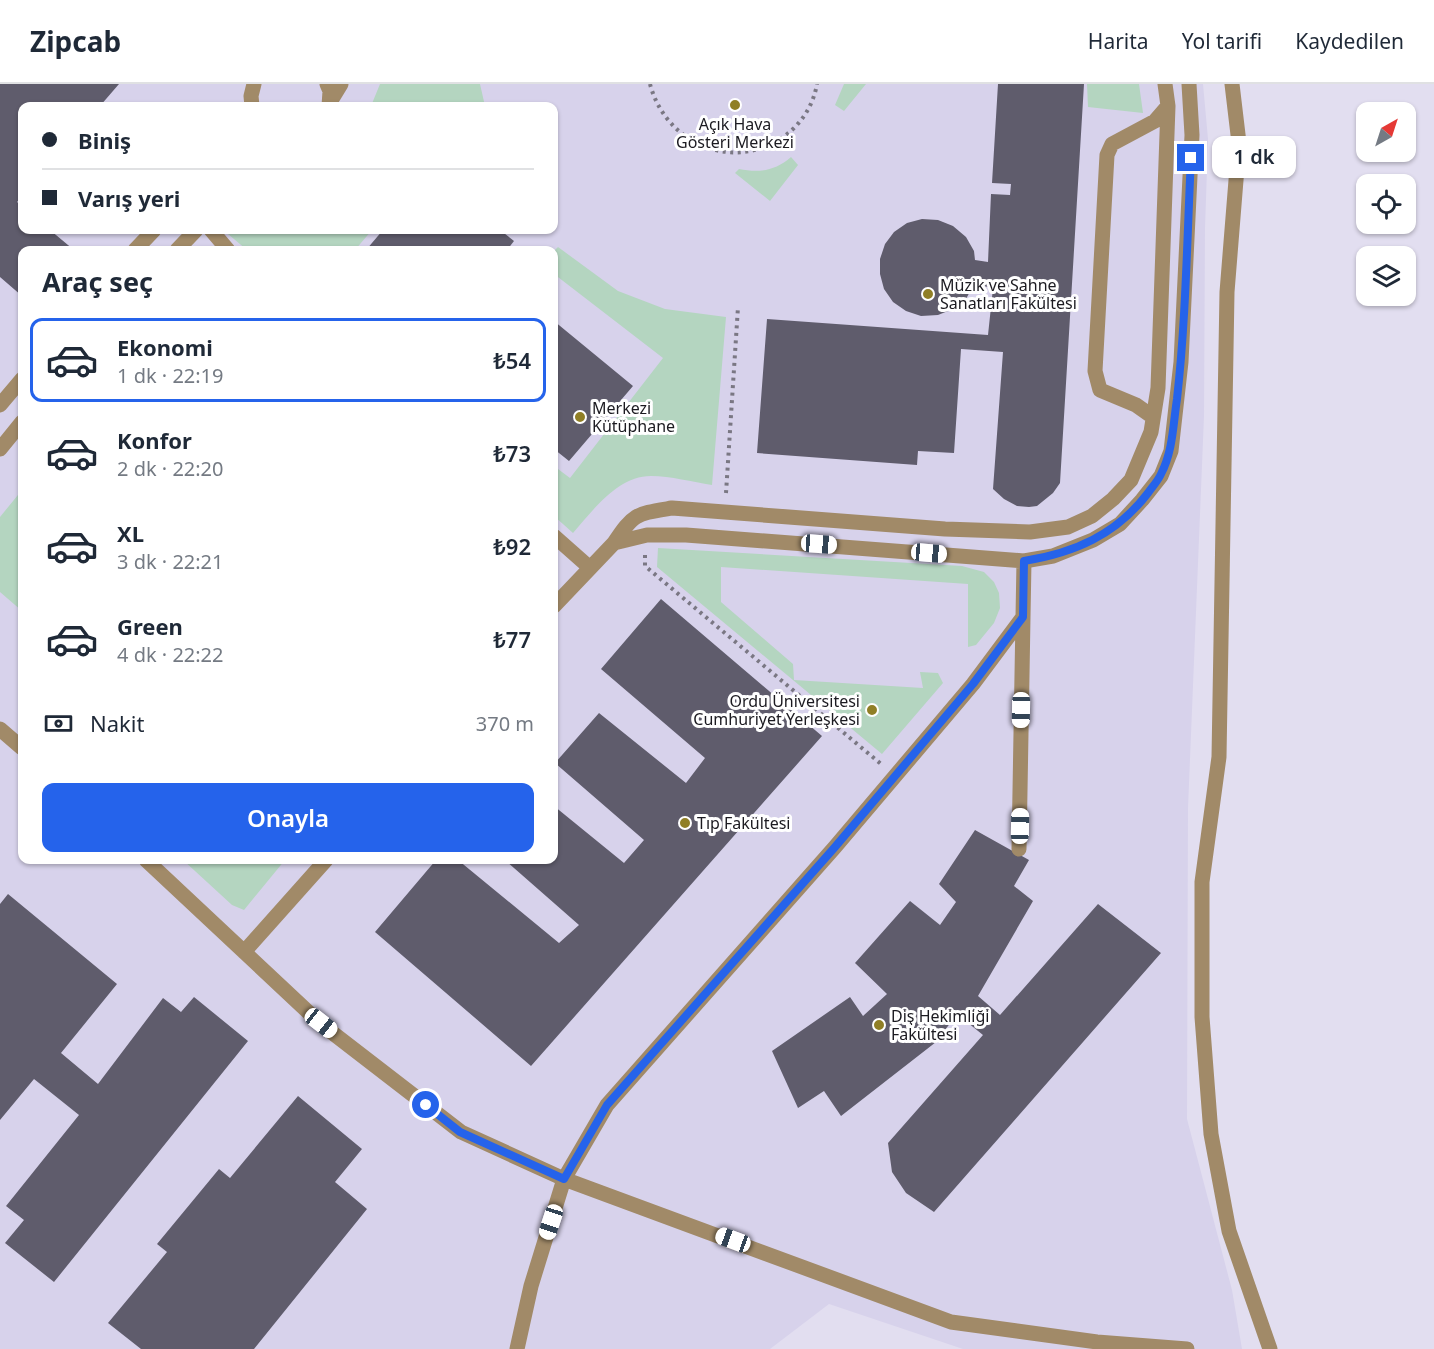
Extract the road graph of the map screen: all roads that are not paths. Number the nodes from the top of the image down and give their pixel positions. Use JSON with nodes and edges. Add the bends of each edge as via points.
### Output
{"nodes":[{"id":1,"x":327,"y":84,"type":"edge"},
{"id":2,"x":341,"y":84,"type":"edge"},
{"id":3,"x":1165,"y":84,"type":"edge"},
{"id":4,"x":1189,"y":84,"type":"edge"},
{"id":5,"x":1232,"y":84,"type":"edge"},
{"id":6,"x":330,"y":102,"type":"edge"},
{"id":7,"x":331,"y":102,"type":"edge"},
{"id":8,"x":1168,"y":106,"type":"junction"},
{"id":9,"x":150,"y":234,"type":"edge"},
{"id":10,"x":192,"y":234,"type":"edge"},
{"id":11,"x":214,"y":234,"type":"edge"},
{"id":12,"x":139,"y":246,"type":"edge"},
{"id":13,"x":181,"y":246,"type":"edge"},
{"id":14,"x":225,"y":246,"type":"edge"},
{"id":15,"x":18,"y":384,"type":"edge"},
{"id":16,"x":0,"y":405,"type":"edge"},
{"id":17,"x":1153,"y":417,"type":"junction"},
{"id":18,"x":18,"y":427,"type":"edge"},
{"id":19,"x":0,"y":449,"type":"edge"},
{"id":20,"x":558,"y":540,"type":"edge"},
{"id":21,"x":614,"y":543,"type":"junction"},
{"id":22,"x":1024,"y":561,"type":"junction"},
{"id":23,"x":589,"y":567,"type":"junction"},
{"id":24,"x":558,"y":602,"type":"edge"},
{"id":25,"x":1023,"y":617,"type":"junction"},
{"id":26,"x":0,"y":729,"type":"edge"},
{"id":27,"x":18,"y":745,"type":"edge"},
{"id":28,"x":1019,"y":849,"type":"dead end"},
{"id":29,"x":150,"y":864,"type":"edge"},
{"id":30,"x":322,"y":864,"type":"edge"},
{"id":31,"x":244,"y":952,"type":"junction"},
{"id":32,"x":564,"y":1179,"type":"junction"},
{"id":33,"x":517,"y":1349,"type":"edge"},
{"id":34,"x":1187,"y":1349,"type":"edge"},
{"id":35,"x":1270,"y":1349,"type":"edge"}],
"edges":[{"from":1,"to":6,"type":"street"},
{"from":2,"to":7,"type":"street"},
{"from":3,"to":8,"type":"street"},
{"from":4,"to":22,"type":"street","via":[[1192,135],[1181,362],[1170,450],[1161,476],[1120,524],[1053,556]]},
{"from":5,"to":35,"type":"street","via":[[1239,143],[1227,292],[1219,757],[1202,882],[1202,1017],[1211,1134],[1229,1231]]},
{"from":8,"to":17,"type":"street","via":[[1158,388]]},
{"from":8,"to":17,"type":"street","via":[[1155,121],[1112,144],[1107,155],[1095,371],[1100,390]]},
{"from":9,"to":12,"type":"street"},
{"from":10,"to":13,"type":"street"},
{"from":11,"to":14,"type":"street"},
{"from":15,"to":16,"type":"street"},
{"from":17,"to":21,"type":"street","via":[[1151,432],[1131,480],[1092,516],[1068,527],[1030,532],[945,529],[672,508],[629,520]]},
{"from":18,"to":19,"type":"street"},
{"from":20,"to":23,"type":"street"},
{"from":21,"to":22,"type":"street","via":[[647,535],[698,535]]},
{"from":21,"to":23,"type":"street"},
{"from":22,"to":25,"type":"street"},
{"from":23,"to":24,"type":"street"},
{"from":25,"to":28,"type":"street"},
{"from":25,"to":32,"type":"street","via":[[973,684],[895,776],[607,1105]]},
{"from":26,"to":27,"type":"street"},
{"from":29,"to":31,"type":"street"},
{"from":30,"to":31,"type":"street"},
{"from":31,"to":32,"type":"street","via":[[321,1023],[460,1132]]},
{"from":32,"to":33,"type":"street","via":[[531,1286]]},
{"from":32,"to":34,"type":"street","via":[[951,1322],[1097,1342]]}]}
